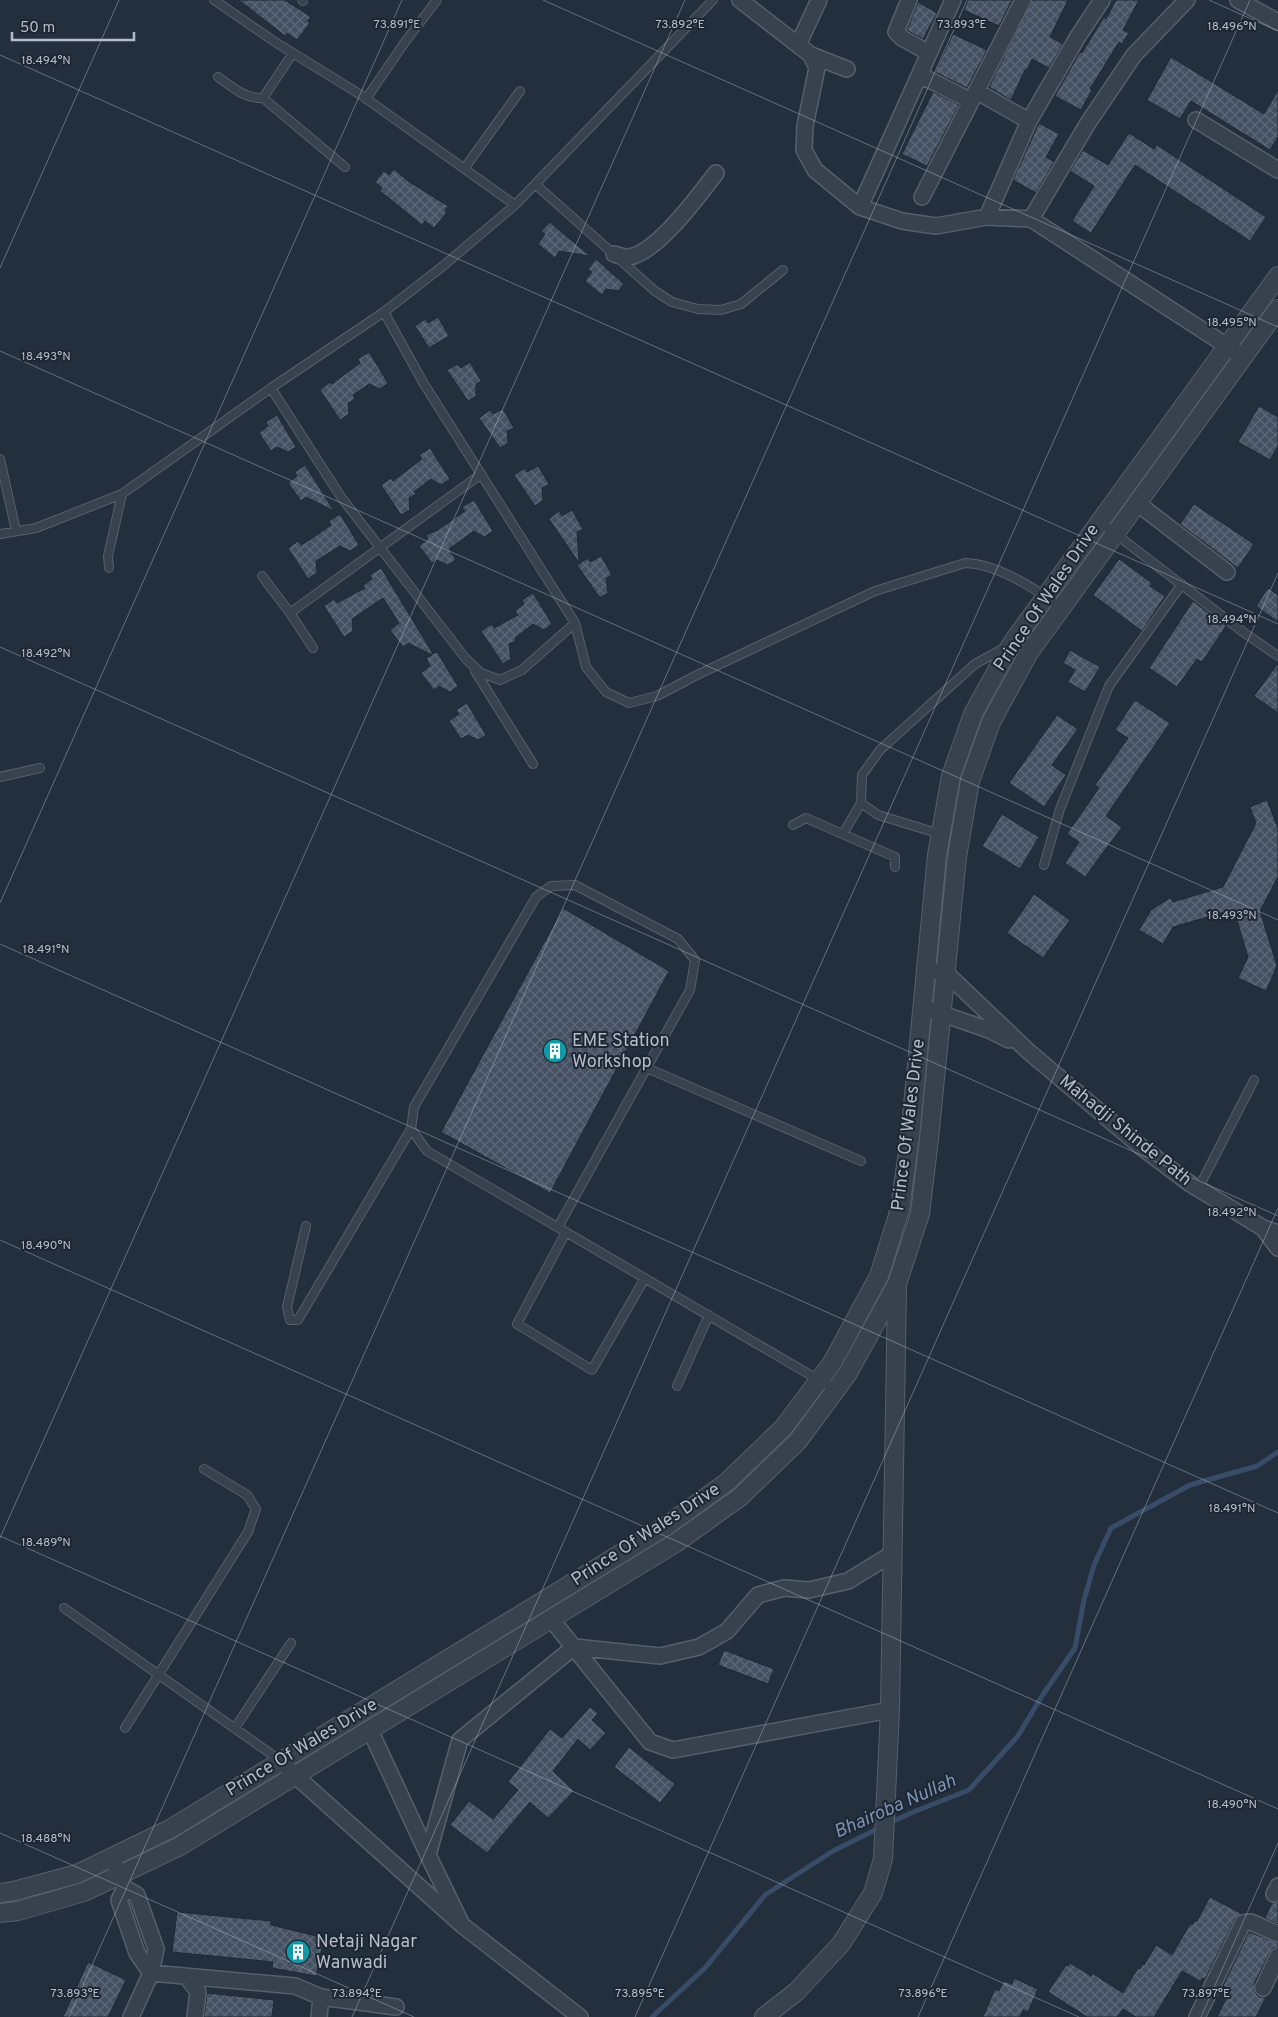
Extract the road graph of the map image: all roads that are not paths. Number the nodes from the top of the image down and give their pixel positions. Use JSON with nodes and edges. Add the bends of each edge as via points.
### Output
{"nodes":[{"id":1,"x":214,"y":0,"type":"edge"},
{"id":2,"x":437,"y":0,"type":"edge"},
{"id":3,"x":713,"y":0,"type":"edge"},
{"id":4,"x":740,"y":0,"type":"edge"},
{"id":5,"x":819,"y":0,"type":"edge"},
{"id":6,"x":909,"y":0,"type":"edge"},
{"id":7,"x":954,"y":0,"type":"edge"},
{"id":8,"x":1023,"y":0,"type":"edge"},
{"id":9,"x":1102,"y":0,"type":"edge"},
{"id":10,"x":1187,"y":0,"type":"edge"},
{"id":11,"x":1238,"y":0,"type":"edge"},
{"id":12,"x":1278,"y":22,"type":"edge"},
{"id":13,"x":798,"y":45,"type":"junction"},
{"id":14,"x":292,"y":53,"type":"junction"},
{"id":15,"x":929,"y":53,"type":"junction"},
{"id":16,"x":811,"y":55,"type":"junction"},
{"id":17,"x":847,"y":69,"type":"dead end"},
{"id":18,"x":920,"y":75,"type":"junction"},
{"id":19,"x":218,"y":77,"type":"dead end"},
{"id":20,"x":520,"y":91,"type":"dead end"},
{"id":21,"x":974,"y":96,"type":"junction"},
{"id":22,"x":263,"y":98,"type":"junction"},
{"id":23,"x":366,"y":99,"type":"junction"},
{"id":24,"x":1196,"y":120,"type":"dead end"},
{"id":25,"x":1029,"y":121,"type":"junction"},
{"id":26,"x":345,"y":167,"type":"dead end"},
{"id":27,"x":464,"y":169,"type":"junction"},
{"id":28,"x":1278,"y":170,"type":"edge"},
{"id":29,"x":716,"y":173,"type":"dead end"},
{"id":30,"x":535,"y":184,"type":"junction"},
{"id":31,"x":922,"y":197,"type":"dead end"},
{"id":32,"x":515,"y":205,"type":"junction"},
{"id":33,"x":860,"y":207,"type":"junction"},
{"id":34,"x":988,"y":217,"type":"junction"},
{"id":35,"x":1031,"y":219,"type":"junction"},
{"id":36,"x":614,"y":254,"type":"junction"},
{"id":37,"x":783,"y":270,"type":"dead end"},
{"id":38,"x":1278,"y":276,"type":"edge"},
{"id":39,"x":1278,"y":309,"type":"edge"},
{"id":40,"x":384,"y":312,"type":"junction"},
{"id":41,"x":1227,"y":345,"type":"junction"},
{"id":42,"x":1244,"y":357,"type":"junction"},
{"id":43,"x":271,"y":388,"type":"junction"},
{"id":44,"x":0,"y":459,"type":"edge"},
{"id":45,"x":480,"y":475,"type":"junction"},
{"id":46,"x":122,"y":494,"type":"junction"},
{"id":47,"x":1137,"y":503,"type":"junction"},
{"id":48,"x":1100,"y":522,"type":"junction"},
{"id":49,"x":16,"y":531,"type":"junction"},
{"id":50,"x":1115,"y":533,"type":"junction"},
{"id":51,"x":0,"y":534,"type":"edge"},
{"id":52,"x":379,"y":546,"type":"junction"},
{"id":53,"x":109,"y":568,"type":"dead end"},
{"id":54,"x":1227,"y":572,"type":"dead end"},
{"id":55,"x":262,"y":576,"type":"dead end"},
{"id":56,"x":1182,"y":584,"type":"junction"},
{"id":57,"x":1046,"y":596,"type":"junction"},
{"id":58,"x":1061,"y":608,"type":"junction"},
{"id":59,"x":290,"y":613,"type":"junction"},
{"id":60,"x":575,"y":623,"type":"junction"},
{"id":61,"x":1012,"y":643,"type":"junction"},
{"id":62,"x":313,"y":648,"type":"dead end"},
{"id":63,"x":1278,"y":656,"type":"edge"},
{"id":64,"x":470,"y":662,"type":"junction"},
{"id":65,"x":533,"y":764,"type":"dead end"},
{"id":66,"x":40,"y":768,"type":"dead end"},
{"id":67,"x":0,"y":777,"type":"edge"},
{"id":68,"x":861,"y":803,"type":"junction"},
{"id":69,"x":793,"y":825,"type":"dead end"},
{"id":70,"x":843,"y":834,"type":"junction"},
{"id":71,"x":941,"y":834,"type":"junction"},
{"id":72,"x":1044,"y":865,"type":"dead end"},
{"id":73,"x":895,"y":867,"type":"dead end"},
{"id":74,"x":926,"y":970,"type":"junction"},
{"id":75,"x":946,"y":973,"type":"junction"},
{"id":76,"x":922,"y":1007,"type":"junction"},
{"id":77,"x":942,"y":1012,"type":"junction"},
{"id":78,"x":1028,"y":1051,"type":"junction"},
{"id":79,"x":647,"y":1068,"type":"junction"},
{"id":80,"x":1254,"y":1080,"type":"dead end"},
{"id":81,"x":411,"y":1129,"type":"junction"},
{"id":82,"x":861,"y":1162,"type":"dead end"},
{"id":83,"x":1198,"y":1189,"type":"junction"},
{"id":84,"x":306,"y":1226,"type":"dead end"},
{"id":85,"x":558,"y":1227,"type":"junction"},
{"id":86,"x":1263,"y":1228,"type":"junction"},
{"id":87,"x":566,"y":1232,"type":"junction"},
{"id":88,"x":1278,"y":1233,"type":"edge"},
{"id":89,"x":1278,"y":1248,"type":"edge"},
{"id":90,"x":879,"y":1276,"type":"junction"},
{"id":91,"x":645,"y":1278,"type":"junction"},
{"id":92,"x":897,"y":1284,"type":"junction"},
{"id":93,"x":709,"y":1315,"type":"junction"},
{"id":94,"x":819,"y":1380,"type":"junction"},
{"id":95,"x":677,"y":1386,"type":"dead end"},
{"id":96,"x":836,"y":1390,"type":"junction"},
{"id":97,"x":204,"y":1469,"type":"dead end"},
{"id":98,"x":892,"y":1554,"type":"junction"},
{"id":99,"x":64,"y":1608,"type":"dead end"},
{"id":100,"x":551,"y":1619,"type":"junction"},
{"id":101,"x":291,"y":1643,"type":"dead end"},
{"id":102,"x":574,"y":1647,"type":"junction"},
{"id":103,"x":160,"y":1675,"type":"junction"},
{"id":104,"x":890,"y":1710,"type":"junction"},
{"id":105,"x":126,"y":1728,"type":"dead end"},
{"id":106,"x":235,"y":1728,"type":"junction"},
{"id":107,"x":370,"y":1730,"type":"junction"},
{"id":108,"x":281,"y":1761,"type":"junction"},
{"id":109,"x":294,"y":1776,"type":"junction"},
{"id":110,"x":428,"y":1855,"type":"junction"},
{"id":111,"x":112,"y":1858,"type":"junction"},
{"id":112,"x":122,"y":1882,"type":"junction"},
{"id":113,"x":0,"y":1893,"type":"edge"},
{"id":114,"x":0,"y":1913,"type":"edge"},
{"id":115,"x":462,"y":1925,"type":"junction"},
{"id":116,"x":1278,"y":1934,"type":"edge"},
{"id":117,"x":1278,"y":1956,"type":"edge"},
{"id":118,"x":151,"y":1973,"type":"junction"},
{"id":119,"x":187,"y":1977,"type":"junction"},
{"id":120,"x":1263,"y":1988,"type":"dead end"},
{"id":121,"x":321,"y":1997,"type":"junction"},
{"id":122,"x":396,"y":2007,"type":"dead end"},
{"id":123,"x":132,"y":2017,"type":"edge"},
{"id":124,"x":195,"y":2017,"type":"edge"},
{"id":125,"x":319,"y":2017,"type":"edge"},
{"id":126,"x":580,"y":2017,"type":"edge"},
{"id":127,"x":764,"y":2017,"type":"edge"},
{"id":128,"x":1197,"y":2017,"type":"edge"}],
"edges":[{"from":1,"to":14,"type":"lane"},
{"from":2,"to":23,"type":"lane"},
{"from":3,"to":30,"type":"lane"},
{"from":4,"to":13,"type":"street"},
{"from":5,"to":13,"type":"street"},
{"from":6,"to":15,"type":"street","via":[[896,32]]},
{"from":7,"to":15,"type":"street"},
{"from":8,"to":21,"type":"street"},
{"from":9,"to":25,"type":"street"},
{"from":10,"to":35,"type":"street","via":[[1134,55],[1088,123]]},
{"from":11,"to":12,"type":"street"},
{"from":13,"to":16,"type":"street"},
{"from":14,"to":22,"type":"lane"},
{"from":14,"to":23,"type":"lane"},
{"from":15,"to":18,"type":"street"},
{"from":16,"to":17,"type":"street"},
{"from":16,"to":33,"type":"street","via":[[817,68],[805,126],[804,150],[815,170]]},
{"from":18,"to":21,"type":"street"},
{"from":18,"to":33,"type":"street"},
{"from":19,"to":22,"type":"lane","via":[[252,99]]},
{"from":20,"to":27,"type":"lane"},
{"from":21,"to":25,"type":"street"},
{"from":21,"to":31,"type":"street"},
{"from":22,"to":26,"type":"lane"},
{"from":23,"to":27,"type":"lane"},
{"from":24,"to":28,"type":"street"},
{"from":25,"to":34,"type":"street"},
{"from":27,"to":32,"type":"lane"},
{"from":29,"to":36,"type":"street","via":[[690,207],[650,247],[628,257]]},
{"from":30,"to":32,"type":"lane"},
{"from":30,"to":36,"type":"lane"},
{"from":32,"to":40,"type":"lane"},
{"from":33,"to":34,"type":"street","via":[[902,221],[936,226]]},
{"from":34,"to":35,"type":"street"},
{"from":35,"to":41,"type":"street"},
{"from":36,"to":37,"type":"lane","via":[[672,302],[698,309],[721,310],[742,304]]},
{"from":38,"to":41,"type":"street","name":"Prince Of Wales Drive"},
{"from":39,"to":42,"type":"street","name":"Prince Of Wales Drive"},
{"from":40,"to":43,"type":"lane"},
{"from":40,"to":45,"type":"lane"},
{"from":41,"to":42,"type":"street"},
{"from":41,"to":48,"type":"street","name":"Prince Of Wales Drive"},
{"from":42,"to":47,"type":"street","name":"Prince Of Wales Drive"},
{"from":43,"to":46,"type":"lane"},
{"from":43,"to":52,"type":"lane","via":[[341,497]]},
{"from":44,"to":49,"type":"lane"},
{"from":45,"to":52,"type":"lane"},
{"from":45,"to":60,"type":"lane"},
{"from":46,"to":49,"type":"lane","via":[[36,528]]},
{"from":46,"to":53,"type":"lane","via":[[108,556]]},
{"from":47,"to":50,"type":"street","name":"Prince Of Wales Drive"},
{"from":47,"to":54,"type":"street"},
{"from":48,"to":50,"type":"lane"},
{"from":48,"to":57,"type":"street","name":"Prince Of Wales Drive"},
{"from":49,"to":51,"type":"lane"},
{"from":50,"to":56,"type":"lane"},
{"from":50,"to":58,"type":"street","name":"Prince Of Wales Drive"},
{"from":52,"to":59,"type":"lane"},
{"from":52,"to":64,"type":"lane"},
{"from":55,"to":59,"type":"lane"},
{"from":56,"to":63,"type":"lane"},
{"from":56,"to":72,"type":"lane","via":[[1109,686],[1060,809]]},
{"from":57,"to":58,"type":"lane"},
{"from":57,"to":60,"type":"lane","via":[[987,566],[965,563],[945,568],[875,591],[657,696],[629,703],[606,692],[586,667]]},
{"from":57,"to":61,"type":"street","name":"Prince Of Wales Drive"},
{"from":58,"to":75,"type":"street","name":"Prince Of Wales Drive","via":[[1028,654],[991,722],[970,781],[957,857]]},
{"from":59,"to":62,"type":"lane"},
{"from":60,"to":64,"type":"lane","via":[[522,670],[500,680],[481,673]]},
{"from":61,"to":68,"type":"lane","via":[[975,664],[880,750],[862,774]]},
{"from":61,"to":71,"type":"street","name":"Prince Of Wales Drive","via":[[973,714],[951,776]]},
{"from":64,"to":65,"type":"lane"},
{"from":66,"to":67,"type":"lane"},
{"from":68,"to":70,"type":"lane"},
{"from":68,"to":71,"type":"lane","via":[[878,815]]},
{"from":69,"to":70,"type":"lane","via":[[806,818]]},
{"from":70,"to":73,"type":"lane","via":[[895,857]]},
{"from":71,"to":74,"type":"street","name":"Prince Of Wales Drive"},
{"from":74,"to":75,"type":"street"},
{"from":74,"to":76,"type":"street","name":"Prince Of Wales Drive"},
{"from":75,"to":77,"type":"street","name":"Prince Of Wales Drive"},
{"from":75,"to":78,"type":"street","name":"Mahadji Shinde Path"},
{"from":76,"to":77,"type":"street","name":"Mahadji Shinde Path"},
{"from":76,"to":90,"type":"street","name":"Prince Of Wales Drive","via":[[900,1209]]},
{"from":77,"to":78,"type":"street","name":"Mahadji Shinde Path","via":[[989,1030]]},
{"from":77,"to":92,"type":"street","name":"Prince Of Wales Drive","via":[[920,1214]]},
{"from":78,"to":83,"type":"street","name":"Mahadji Shinde Path","via":[[1140,1146]]},
{"from":79,"to":81,"type":"lane","via":[[690,990],[696,960],[678,939],[576,885],[551,886],[536,897],[414,1107]]},
{"from":79,"to":82,"type":"lane"},
{"from":79,"to":85,"type":"lane"},
{"from":80,"to":83,"type":"lane"},
{"from":81,"to":84,"type":"lane","via":[[298,1320],[290,1320],[287,1307]]},
{"from":81,"to":85,"type":"lane","via":[[427,1151]]},
{"from":83,"to":86,"type":"street","name":"Mahadji Shinde Path"},
{"from":85,"to":87,"type":"lane"},
{"from":86,"to":88,"type":"street","name":"Mahadji Shinde Path"},
{"from":86,"to":89,"type":"street"},
{"from":87,"to":91,"type":"lane"},
{"from":87,"to":91,"type":"lane","via":[[517,1324],[592,1370]]},
{"from":90,"to":92,"type":"street"},
{"from":90,"to":94,"type":"street","name":"Prince Of Wales Drive","via":[[832,1363]]},
{"from":91,"to":93,"type":"lane"},
{"from":92,"to":96,"type":"street","name":"Prince Of Wales Drive"},
{"from":92,"to":98,"type":"street"},
{"from":93,"to":94,"type":"lane"},
{"from":93,"to":95,"type":"lane"},
{"from":94,"to":96,"type":"lane"},
{"from":94,"to":108,"type":"street","name":"Prince Of Wales Drive","via":[[784,1428],[727,1482],[666,1526]]},
{"from":96,"to":100,"type":"street","name":"Prince Of Wales Drive","via":[[798,1441],[740,1497],[677,1542]]},
{"from":97,"to":103,"type":"lane","via":[[247,1495],[256,1509],[248,1532]]},
{"from":98,"to":102,"type":"street","via":[[848,1581],[809,1590],[784,1588],[758,1595],[727,1631],[699,1648],[660,1656]]},
{"from":98,"to":104,"type":"street"},
{"from":99,"to":103,"type":"lane"},
{"from":100,"to":102,"type":"street"},
{"from":100,"to":107,"type":"street","name":"Prince Of Wales Drive"},
{"from":101,"to":106,"type":"lane"},
{"from":102,"to":104,"type":"street","via":[[650,1742],[673,1750]]},
{"from":102,"to":110,"type":"street","via":[[460,1740]]},
{"from":103,"to":105,"type":"lane"},
{"from":103,"to":106,"type":"lane"},
{"from":104,"to":127,"type":"street","via":[[883,1859],[873,1894],[841,1944],[796,1992]]},
{"from":106,"to":108,"type":"lane"},
{"from":107,"to":109,"type":"street","name":"Prince Of Wales Drive"},
{"from":107,"to":110,"type":"street"},
{"from":108,"to":109,"type":"street"},
{"from":108,"to":111,"type":"street","name":"Prince Of Wales Drive","via":[[170,1829]]},
{"from":109,"to":112,"type":"street","name":"Prince Of Wales Drive"},
{"from":109,"to":115,"type":"street"},
{"from":110,"to":115,"type":"street"},
{"from":111,"to":112,"type":"street"},
{"from":111,"to":113,"type":"street","name":"Prince Of Wales Drive","via":[[77,1874]]},
{"from":112,"to":114,"type":"street","name":"Prince Of Wales Drive"},
{"from":112,"to":118,"type":"street","via":[[137,1896],[156,1949]]},
{"from":115,"to":126,"type":"street"},
{"from":116,"to":128,"type":"street","via":[[1250,1922],[1243,1923]]},
{"from":117,"to":120,"type":"street"},
{"from":118,"to":119,"type":"street"},
{"from":118,"to":123,"type":"street"},
{"from":119,"to":121,"type":"street","via":[[295,1986]]},
{"from":119,"to":124,"type":"street","via":[[198,1992]]},
{"from":121,"to":122,"type":"street"},
{"from":121,"to":125,"type":"street"}]}
